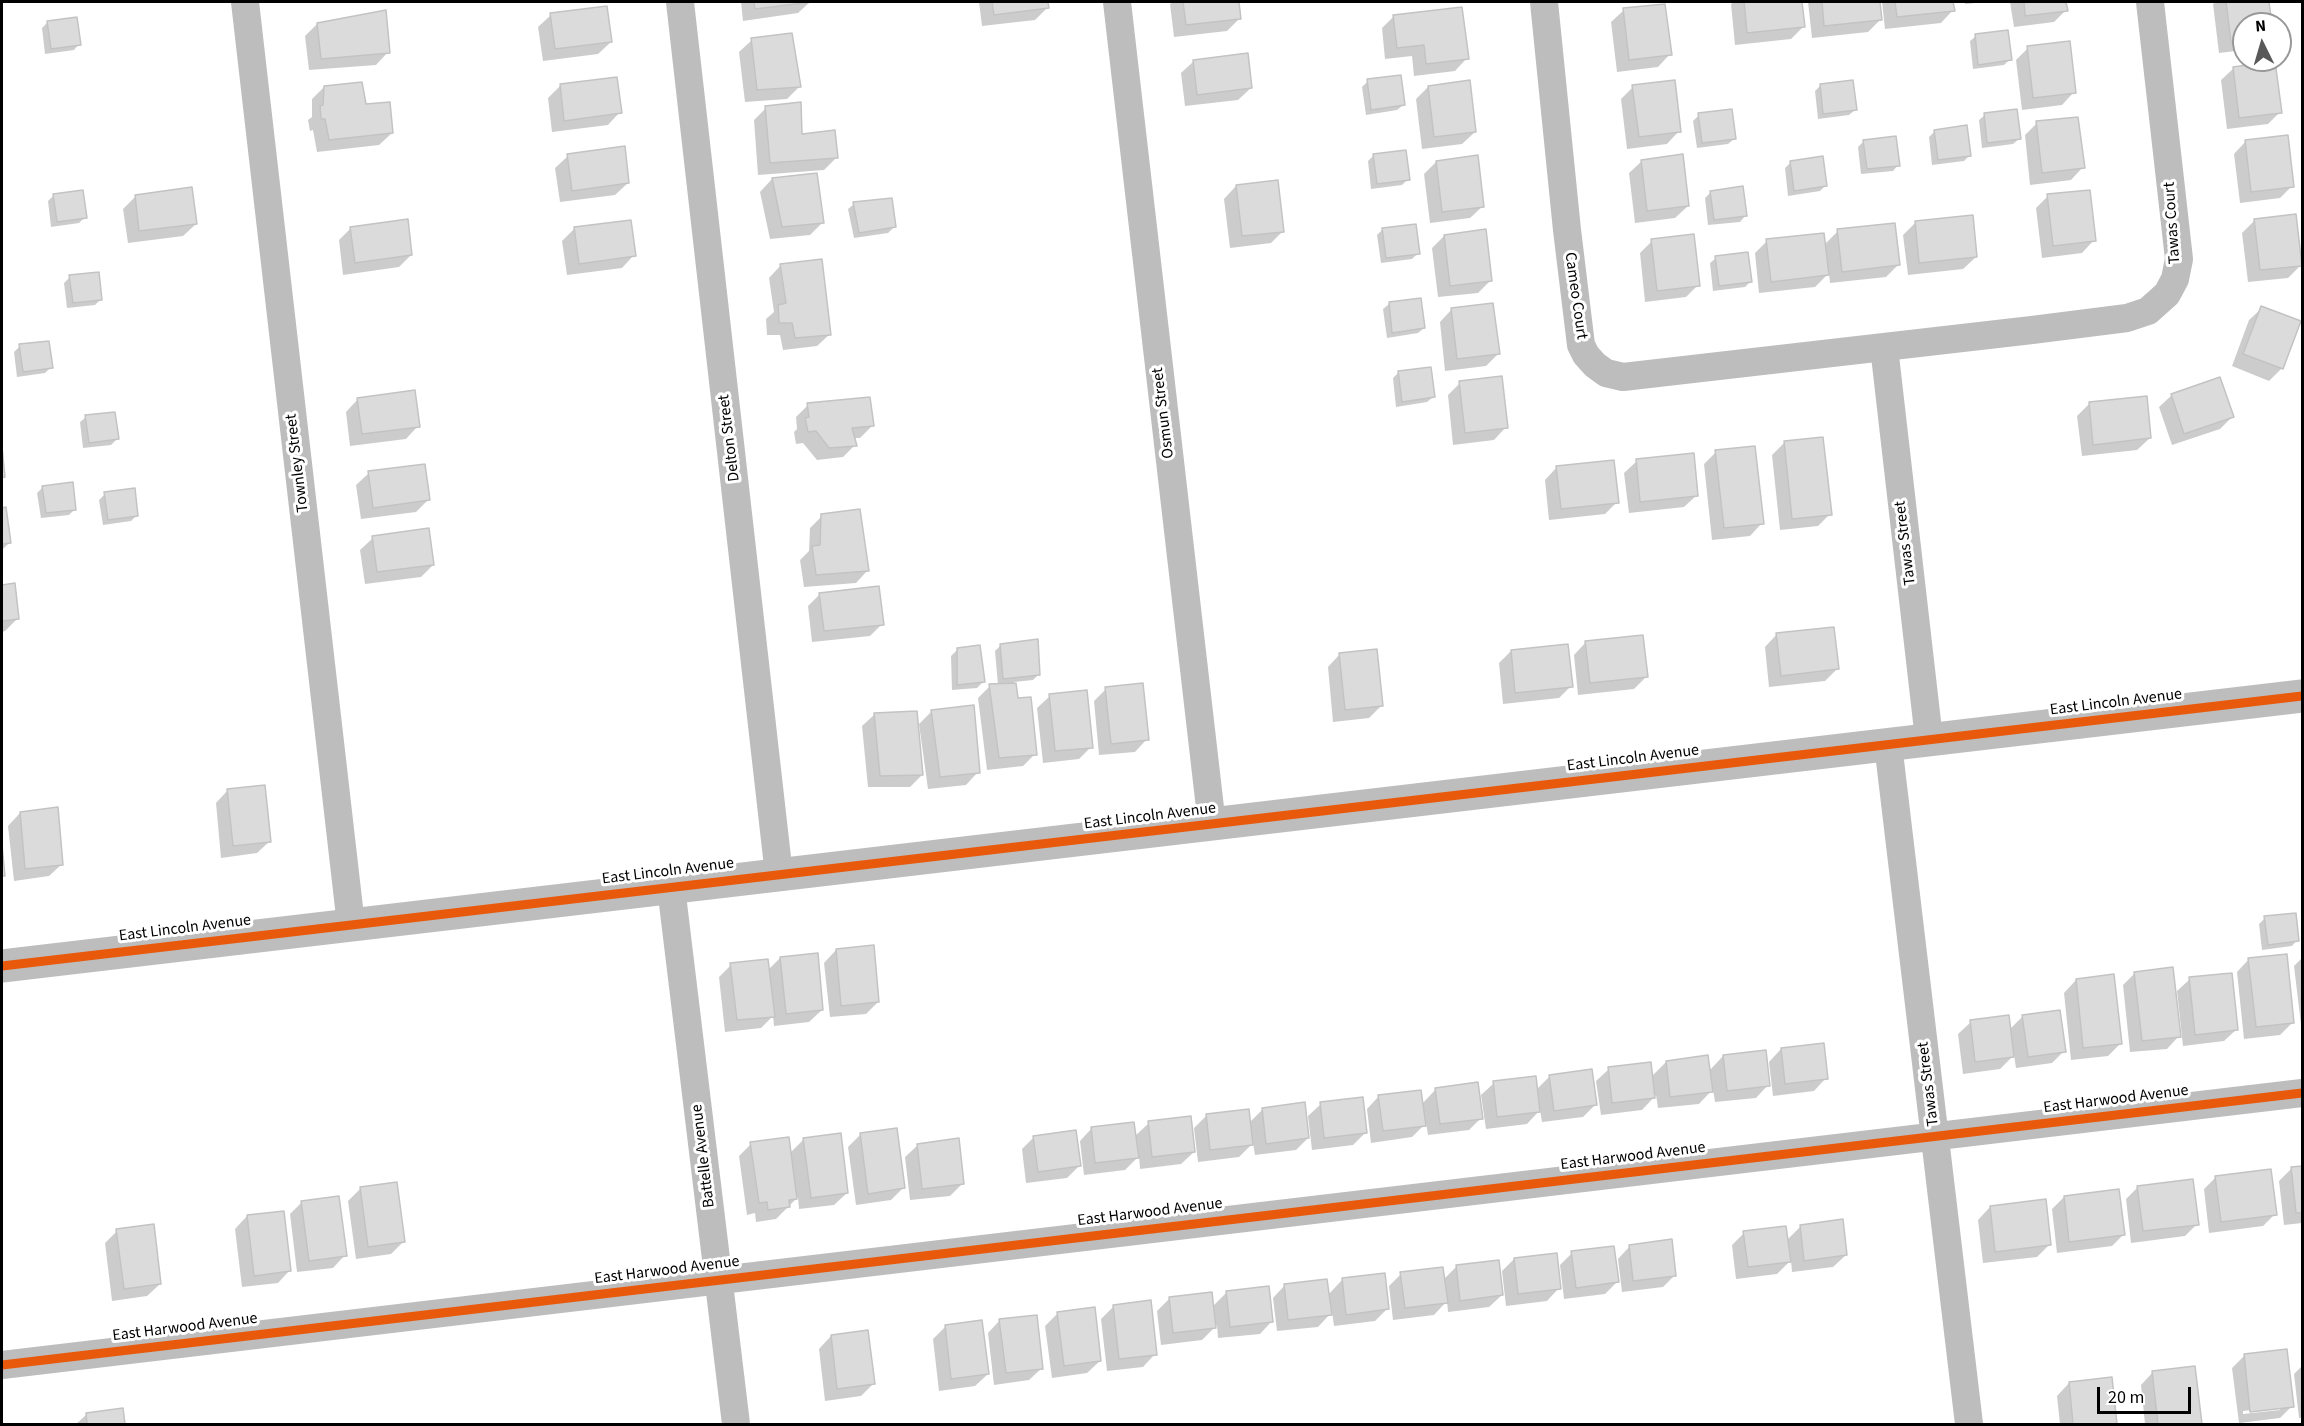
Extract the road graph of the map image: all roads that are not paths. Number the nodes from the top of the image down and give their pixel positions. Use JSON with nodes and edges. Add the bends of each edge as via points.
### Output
{"nodes":[{"id":1,"x":245,"y":2,"type":"edge"},
{"id":2,"x":680,"y":2,"type":"edge"},
{"id":3,"x":1117,"y":2,"type":"edge"},
{"id":4,"x":1544,"y":2,"type":"edge"},
{"id":5,"x":2150,"y":2,"type":"edge"},
{"id":6,"x":1884,"y":347,"type":"junction"},
{"id":7,"x":2302,"y":696,"type":"edge"},
{"id":8,"x":1929,"y":740,"type":"junction"},
{"id":9,"x":1888,"y":744,"type":"junction"},
{"id":10,"x":1212,"y":825,"type":"junction"},
{"id":11,"x":779,"y":875,"type":"junction"},
{"id":12,"x":671,"y":887,"type":"junction"},
{"id":13,"x":351,"y":925,"type":"junction"},
{"id":14,"x":2,"y":966,"type":"edge"},
{"id":15,"x":2302,"y":1093,"type":"edge"},
{"id":16,"x":1936,"y":1136,"type":"junction"},
{"id":17,"x":719,"y":1280,"type":"junction"},
{"id":18,"x":2,"y":1365,"type":"edge"},
{"id":19,"x":736,"y":1425,"type":"edge"},
{"id":20,"x":1969,"y":1425,"type":"edge"}],
"edges":[{"from":1,"to":13,"type":"street","name":"Townley Street"},
{"from":2,"to":11,"type":"street","name":"Delton Street"},
{"from":3,"to":10,"type":"street","name":"Osmun Street"},
{"from":4,"to":6,"type":"street","name":"Cameo Court","via":[[1579,334],[1586,355],[1595,365],[1623,378]]},
{"from":5,"to":6,"type":"street","name":"Tawas Court","via":[[2179,259],[2167,294],[2148,311],[2127,318]]},
{"from":6,"to":8,"type":"street","name":"Tawas Street"},
{"from":7,"to":8,"type":"street","name":"East Lincoln Avenue"},
{"from":8,"to":9,"type":"street","name":"East Lincoln Avenue"},
{"from":9,"to":10,"type":"street","name":"East Lincoln Avenue"},
{"from":9,"to":16,"type":"street","name":"Tawas Street"},
{"from":10,"to":11,"type":"street","name":"East Lincoln Avenue"},
{"from":11,"to":12,"type":"street","name":"East Lincoln Avenue"},
{"from":12,"to":13,"type":"street","name":"East Lincoln Avenue"},
{"from":12,"to":17,"type":"street","name":"Battelle Avenue"},
{"from":13,"to":14,"type":"street","name":"East Lincoln Avenue"},
{"from":15,"to":16,"type":"street","name":"East Harwood Avenue"},
{"from":16,"to":17,"type":"street","name":"East Harwood Avenue"},
{"from":16,"to":20,"type":"street","name":"Tawas Street"},
{"from":17,"to":18,"type":"street","name":"East Harwood Avenue"},
{"from":17,"to":19,"type":"street","name":"Battelle Avenue"}]}
